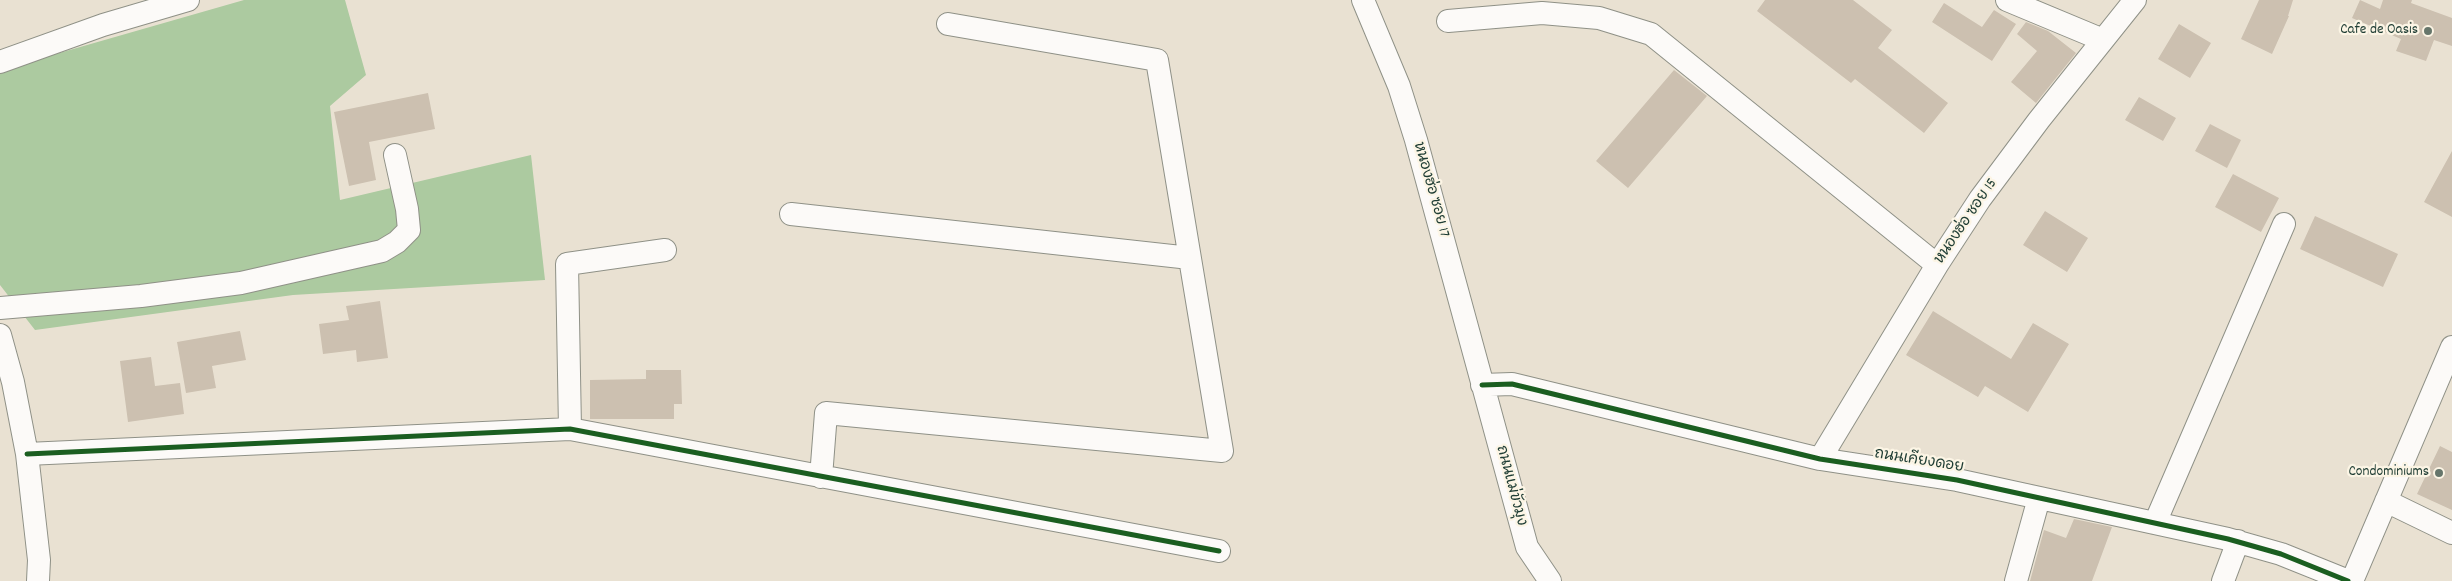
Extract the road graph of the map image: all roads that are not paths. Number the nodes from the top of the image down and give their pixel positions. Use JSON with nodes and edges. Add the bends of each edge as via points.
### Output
{"nodes":[{"id":1,"x":188,"y":0,"type":"edge"},
{"id":2,"x":1363,"y":0,"type":"edge"},
{"id":3,"x":2007,"y":0,"type":"edge"},
{"id":4,"x":2135,"y":0,"type":"edge"},
{"id":5,"x":1448,"y":21,"type":"dead end"},
{"id":6,"x":948,"y":24,"type":"dead end"},
{"id":7,"x":2103,"y":40,"type":"junction"},
{"id":8,"x":0,"y":62,"type":"edge"},
{"id":9,"x":395,"y":156,"type":"dead end"},
{"id":10,"x":791,"y":214,"type":"dead end"},
{"id":11,"x":2284,"y":224,"type":"dead end"},
{"id":12,"x":665,"y":250,"type":"dead end"},
{"id":13,"x":1190,"y":258,"type":"junction"},
{"id":14,"x":1937,"y":266,"type":"junction"},
{"id":15,"x":0,"y":308,"type":"edge"},
{"id":16,"x":0,"y":336,"type":"edge"},
{"id":17,"x":2452,"y":347,"type":"edge"},
{"id":18,"x":2447,"y":373,"type":"edge"},
{"id":19,"x":1482,"y":385,"type":"junction"},
{"id":20,"x":570,"y":429,"type":"junction"},
{"id":21,"x":27,"y":454,"type":"junction"},
{"id":22,"x":1820,"y":459,"type":"junction"},
{"id":23,"x":821,"y":477,"type":"junction"},
{"id":24,"x":2040,"y":498,"type":"junction"},
{"id":25,"x":2386,"y":501,"type":"junction"},
{"id":26,"x":2155,"y":523,"type":"junction"},
{"id":27,"x":2452,"y":533,"type":"edge"},
{"id":28,"x":2238,"y":542,"type":"junction"},
{"id":29,"x":1219,"y":551,"type":"dead end"},
{"id":30,"x":38,"y":581,"type":"edge"},
{"id":31,"x":1550,"y":581,"type":"edge"},
{"id":32,"x":2016,"y":581,"type":"edge"},
{"id":33,"x":2223,"y":581,"type":"edge"},
{"id":34,"x":2350,"y":581,"type":"edge"}],
"edges":[{"from":1,"to":8,"type":"street","via":[[103,25]]},
{"from":2,"to":19,"type":"street","name":"หนองฮ่อ ซอย 17","via":[[1399,86],[1413,131]]},
{"from":3,"to":7,"type":"street"},
{"from":4,"to":7,"type":"street","name":"หนองฮ่อ ซอย 15"},
{"from":5,"to":14,"type":"street","via":[[1542,13],[1600,18],[1651,34]]},
{"from":6,"to":13,"type":"street","via":[[1157,60]]},
{"from":7,"to":14,"type":"street","name":"หนองฮ่อ ซอย 15","via":[[1980,199]]},
{"from":9,"to":15,"type":"street","via":[[409,230],[382,251],[241,283],[141,296]]},
{"from":10,"to":13,"type":"street"},
{"from":11,"to":26,"type":"street"},
{"from":12,"to":20,"type":"street","via":[[567,264]]},
{"from":13,"to":23,"type":"street","via":[[1222,451],[826,413]]},
{"from":14,"to":22,"type":"street","name":"หนองฮ่อ ซอย 15"},
{"from":16,"to":21,"type":"street","via":[[14,382]]},
{"from":17,"to":18,"type":"street"},
{"from":18,"to":25,"type":"street"},
{"from":19,"to":22,"type":"street","name":"ถนนเคียงดอย","via":[[1512,384]]},
{"from":19,"to":31,"type":"street","name":"ถนนแม่ขัวมุง","via":[[1527,547]]},
{"from":20,"to":21,"type":"street"},
{"from":20,"to":23,"type":"street"},
{"from":21,"to":30,"type":"street","via":[[39,560]]},
{"from":22,"to":24,"type":"street","name":"ถนนเคียงดอย","via":[[1958,480]]},
{"from":23,"to":29,"type":"street"},
{"from":24,"to":26,"type":"street","name":"ถนนเคียงดอย"},
{"from":24,"to":32,"type":"street"},
{"from":25,"to":27,"type":"street"},
{"from":25,"to":34,"type":"street"},
{"from":26,"to":28,"type":"street","name":"ถนนเคียงดอย"},
{"from":28,"to":33,"type":"street"},
{"from":28,"to":34,"type":"street","name":"ถนนเคียงดอย","via":[[2282,554]]}]}
